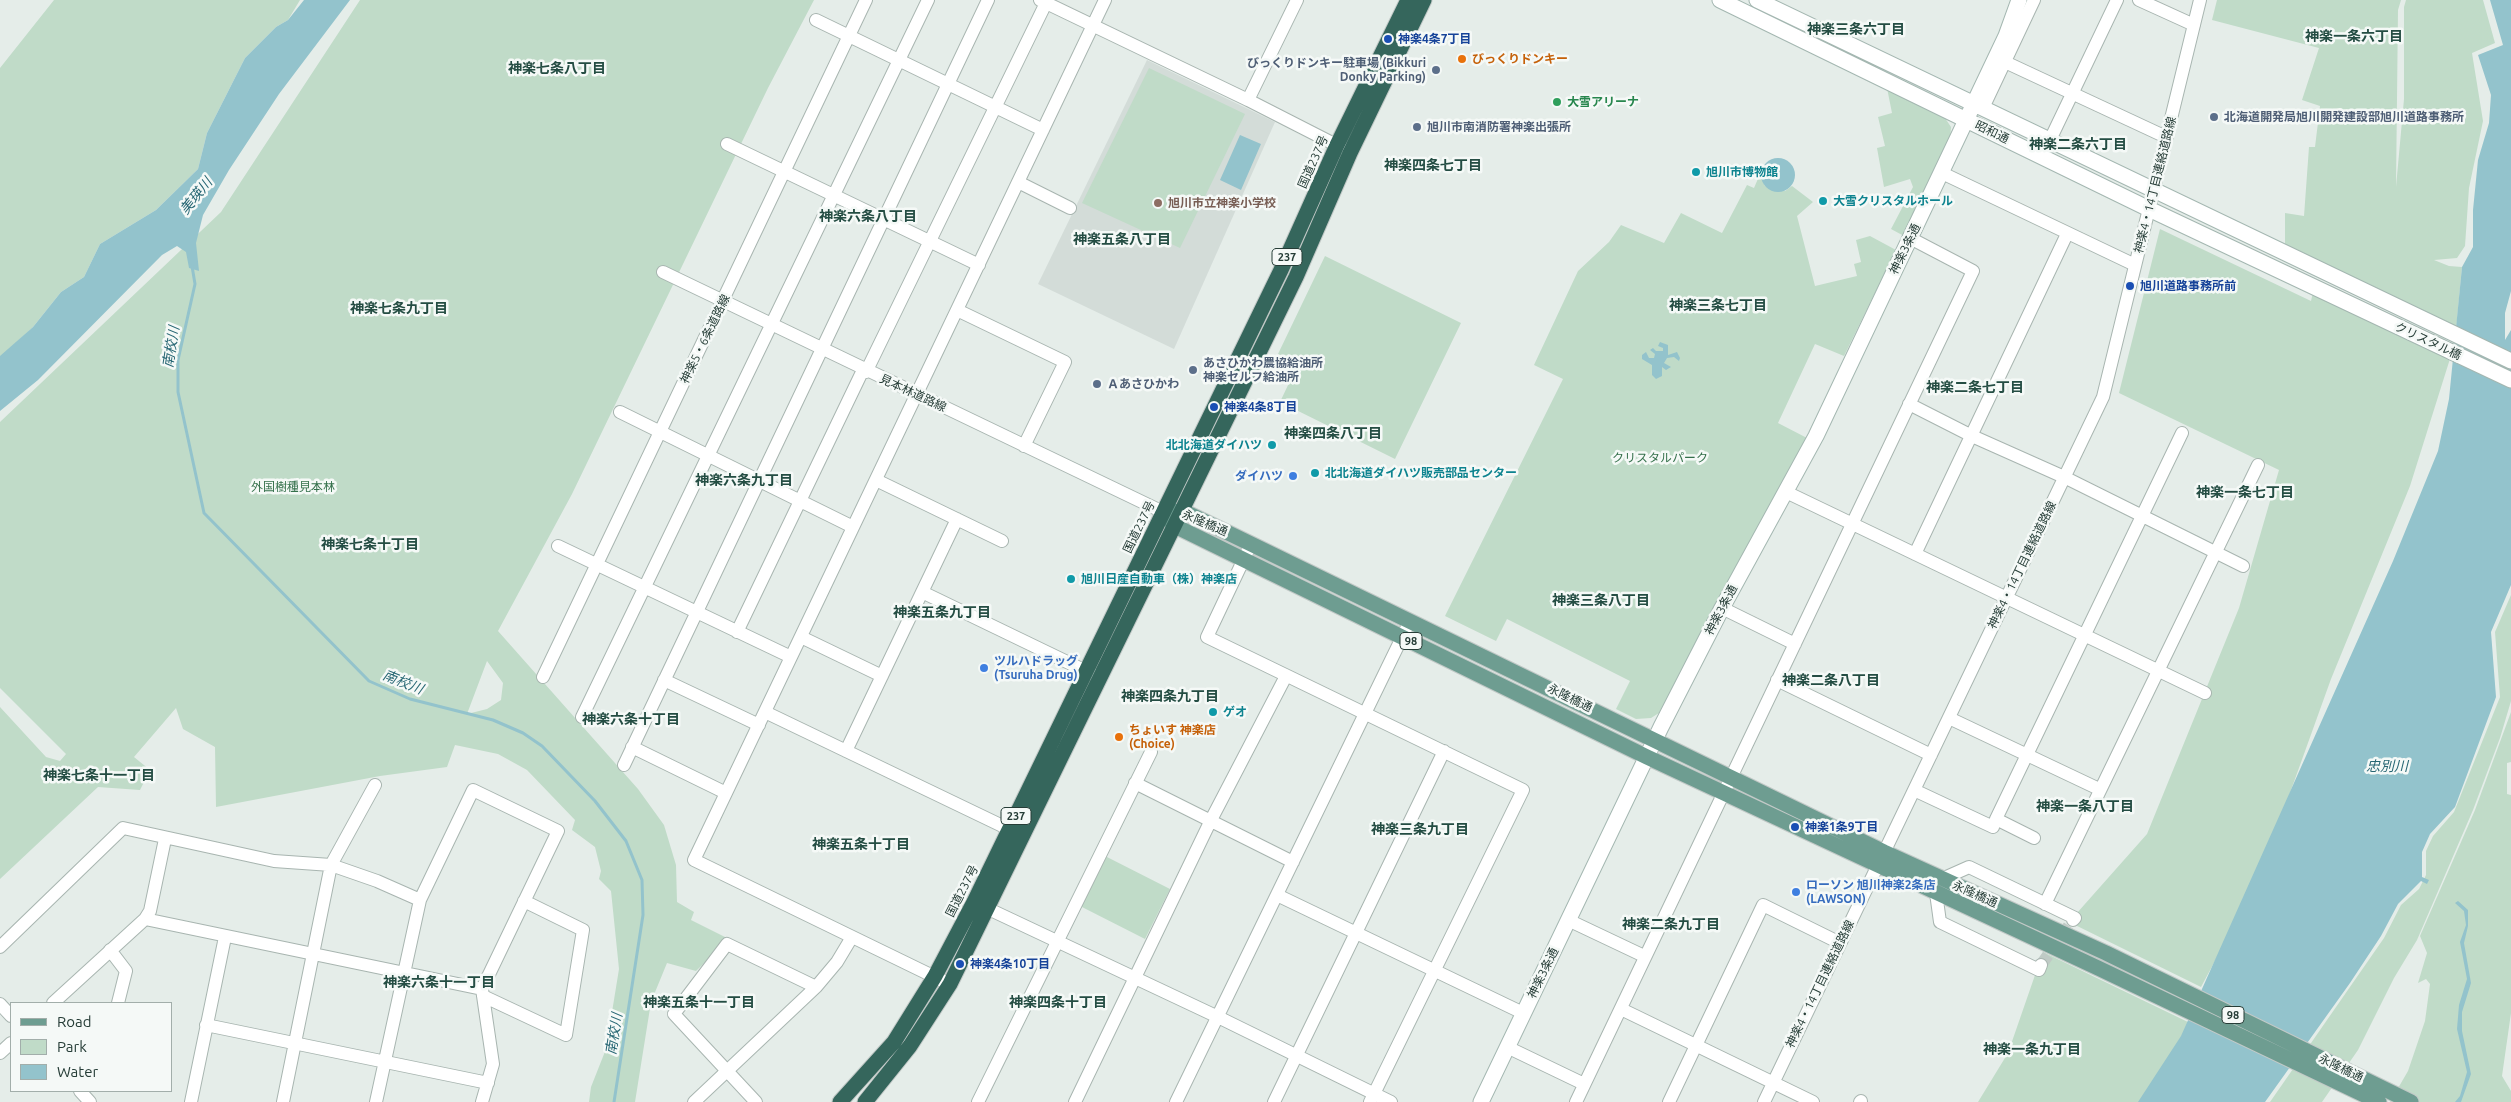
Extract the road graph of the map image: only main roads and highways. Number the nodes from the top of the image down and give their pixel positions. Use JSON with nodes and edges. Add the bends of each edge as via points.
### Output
{"nodes":[{"id":1,"x":1408,"y":0,"type":"edge"},
{"id":2,"x":1424,"y":0,"type":"edge"},
{"id":3,"x":1183,"y":511,"type":"junction"},
{"id":4,"x":1163,"y":512,"type":"junction"},
{"id":5,"x":1175,"y":526,"type":"junction"},
{"id":6,"x":1016,"y":833,"type":"junction"},
{"id":7,"x":980,"y":905,"type":"junction"},
{"id":8,"x":2356,"y":1083,"type":"junction"},
{"id":9,"x":2383,"y":1096,"type":"edge"},
{"id":10,"x":843,"y":1101,"type":"edge"},
{"id":11,"x":865,"y":1102,"type":"edge"},
{"id":12,"x":2411,"y":1102,"type":"edge"}],
"edges":[{"from":1,"to":4,"type":"highway","name":"国道237号","number":"237","via":[[1337,146],[1282,270]]},
{"from":2,"to":3,"type":"highway","name":"国道237号","number":"237"},
{"from":3,"to":4,"type":"main road","name":"永隆橋通","number":"98"},
{"from":3,"to":5,"type":"highway","name":"国道237号","number":"237"},
{"from":3,"to":8,"type":"main road","name":"永隆橋通","number":"98","via":[[1884,852],[2106,953]]},
{"from":4,"to":5,"type":"main road","name":"永隆橋通","number":"98"},
{"from":4,"to":6,"type":"highway","name":"国道237号","number":"237","via":[[1086,671]]},
{"from":5,"to":6,"type":"highway","name":"国道237号","number":"237","via":[[1101,678]]},
{"from":5,"to":8,"type":"main road","name":"永隆橋通","number":"98","via":[[1877,866]]},
{"from":6,"to":7,"type":"highway","name":"国道237号","number":"237"},
{"from":7,"to":10,"type":"highway","name":"国道237号","number":"237","via":[[894,1042]]},
{"from":7,"to":11,"type":"highway","name":"国道237号","number":"237","via":[[950,984],[910,1046]]},
{"from":8,"to":9,"type":"main road","name":"永隆橋通","number":"98"},
{"from":9,"to":12,"type":"main road","name":"永隆橋通","number":"98"}]}
